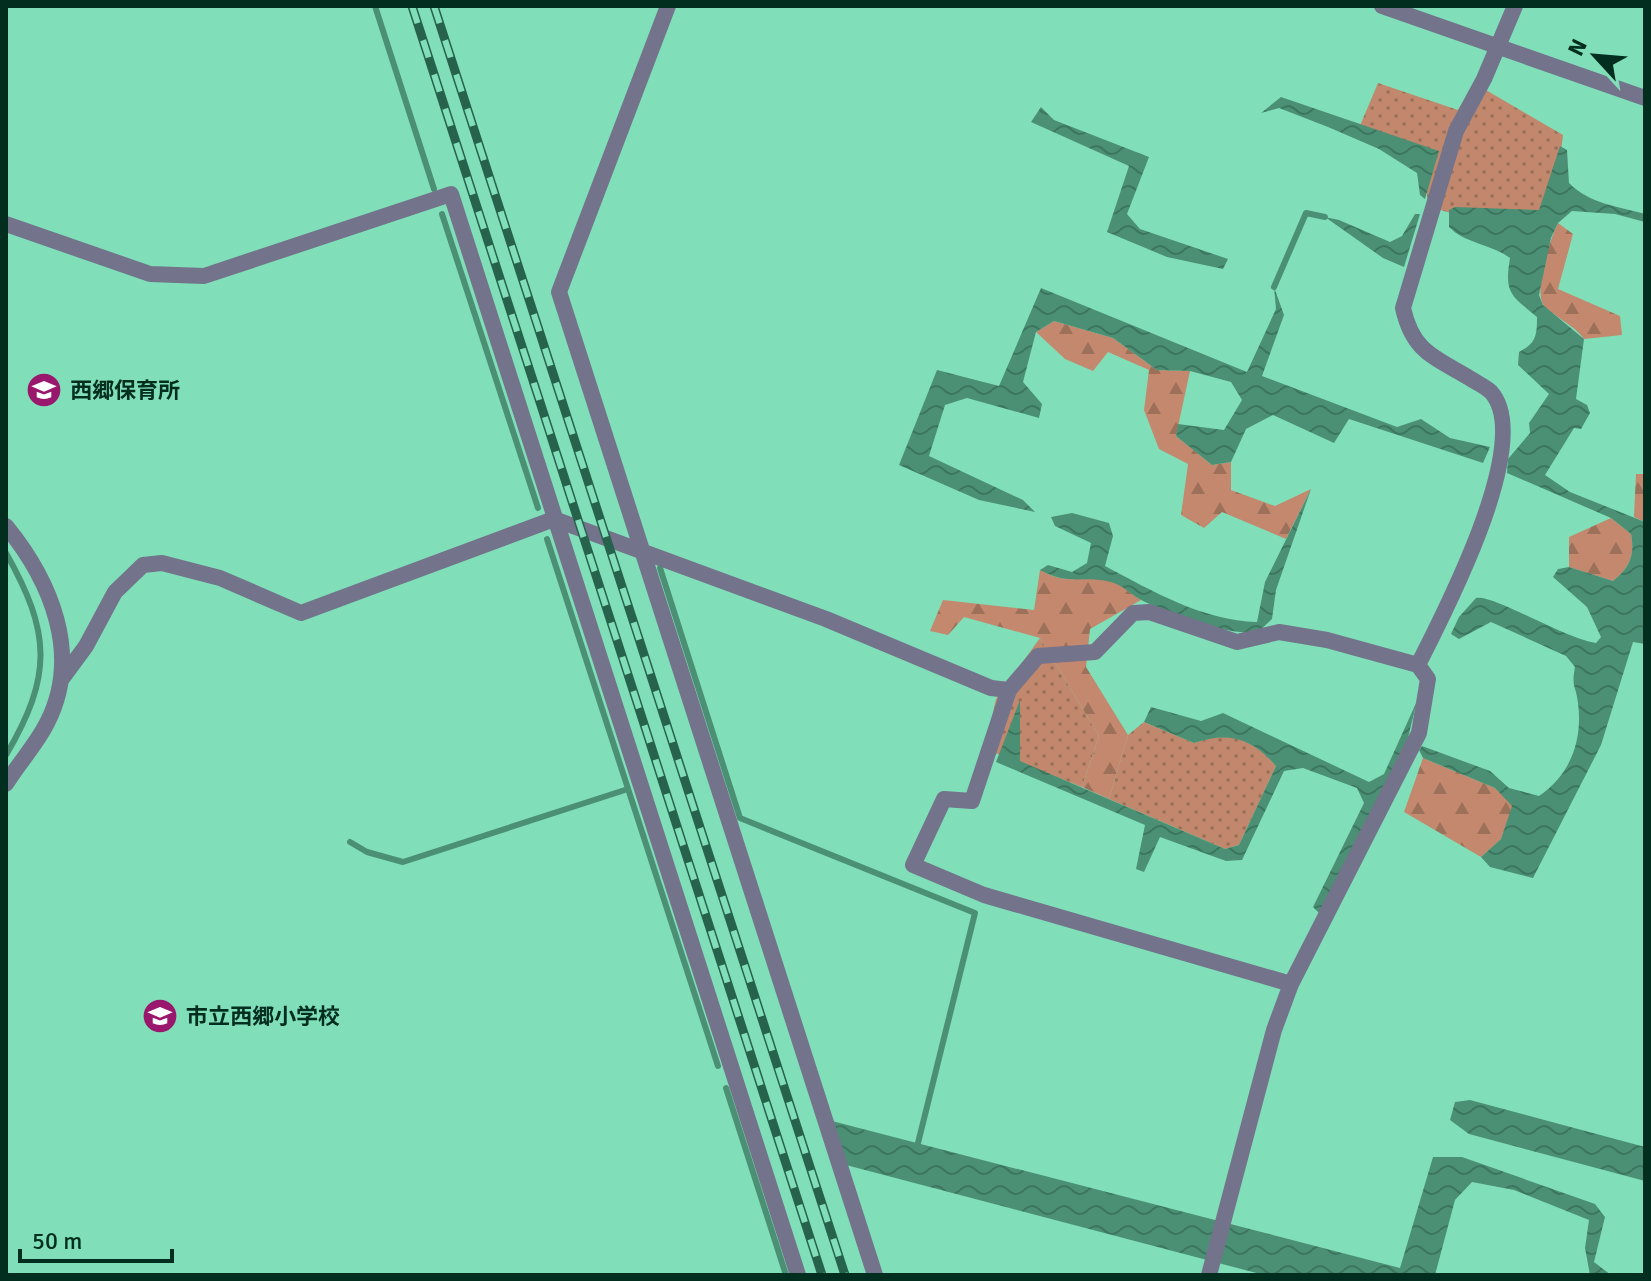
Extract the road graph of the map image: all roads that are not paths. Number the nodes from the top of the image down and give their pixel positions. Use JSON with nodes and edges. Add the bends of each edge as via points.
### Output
{"nodes":[{"id":1,"x":668,"y":6,"type":"edge"},
{"id":2,"x":1382,"y":6,"type":"edge"},
{"id":3,"x":1515,"y":6,"type":"edge"},
{"id":4,"x":1498,"y":46,"type":"junction"},
{"id":5,"x":1645,"y":98,"type":"edge"},
{"id":6,"x":6,"y":224,"type":"edge"},
{"id":7,"x":554,"y":519,"type":"junction"},
{"id":8,"x":6,"y":526,"type":"edge"},
{"id":9,"x":639,"y":548,"type":"junction"},
{"id":10,"x":1418,"y":665,"type":"junction"},
{"id":11,"x":61,"y":680,"type":"junction"},
{"id":12,"x":1009,"y":690,"type":"junction"},
{"id":13,"x":6,"y":784,"type":"edge"},
{"id":14,"x":1291,"y":984,"type":"junction"},
{"id":15,"x":1210,"y":1273,"type":"edge"},
{"id":16,"x":798,"y":1275,"type":"edge"},
{"id":17,"x":875,"y":1275,"type":"edge"}],
"edges":[{"from":1,"to":9,"type":"street","via":[[559,292]]},
{"from":2,"to":4,"type":"street"},
{"from":3,"to":4,"type":"street"},
{"from":4,"to":5,"type":"street"},
{"from":4,"to":10,"type":"street","via":[[1456,131],[1403,308],[1409,335],[1436,361],[1490,391],[1503,411],[1506,436],[1469,564]]},
{"from":6,"to":7,"type":"street","via":[[150,274],[204,276],[451,194]]},
{"from":7,"to":9,"type":"street"},
{"from":7,"to":11,"type":"street","via":[[301,613],[220,578],[162,563],[143,565],[115,592]]},
{"from":7,"to":16,"type":"street"},
{"from":8,"to":11,"type":"street","via":[[24,548],[56,609]]},
{"from":9,"to":12,"type":"street","via":[[991,688]]},
{"from":9,"to":17,"type":"street"},
{"from":10,"to":12,"type":"street","via":[[1279,632],[1237,642],[1149,612],[1133,613],[1095,652],[1038,656]]},
{"from":10,"to":14,"type":"street","via":[[1428,679],[1419,733]]},
{"from":11,"to":13,"type":"street","via":[[47,723]]},
{"from":12,"to":14,"type":"street","via":[[972,801],[944,799],[913,865],[984,895]]},
{"from":14,"to":15,"type":"street"}]}
